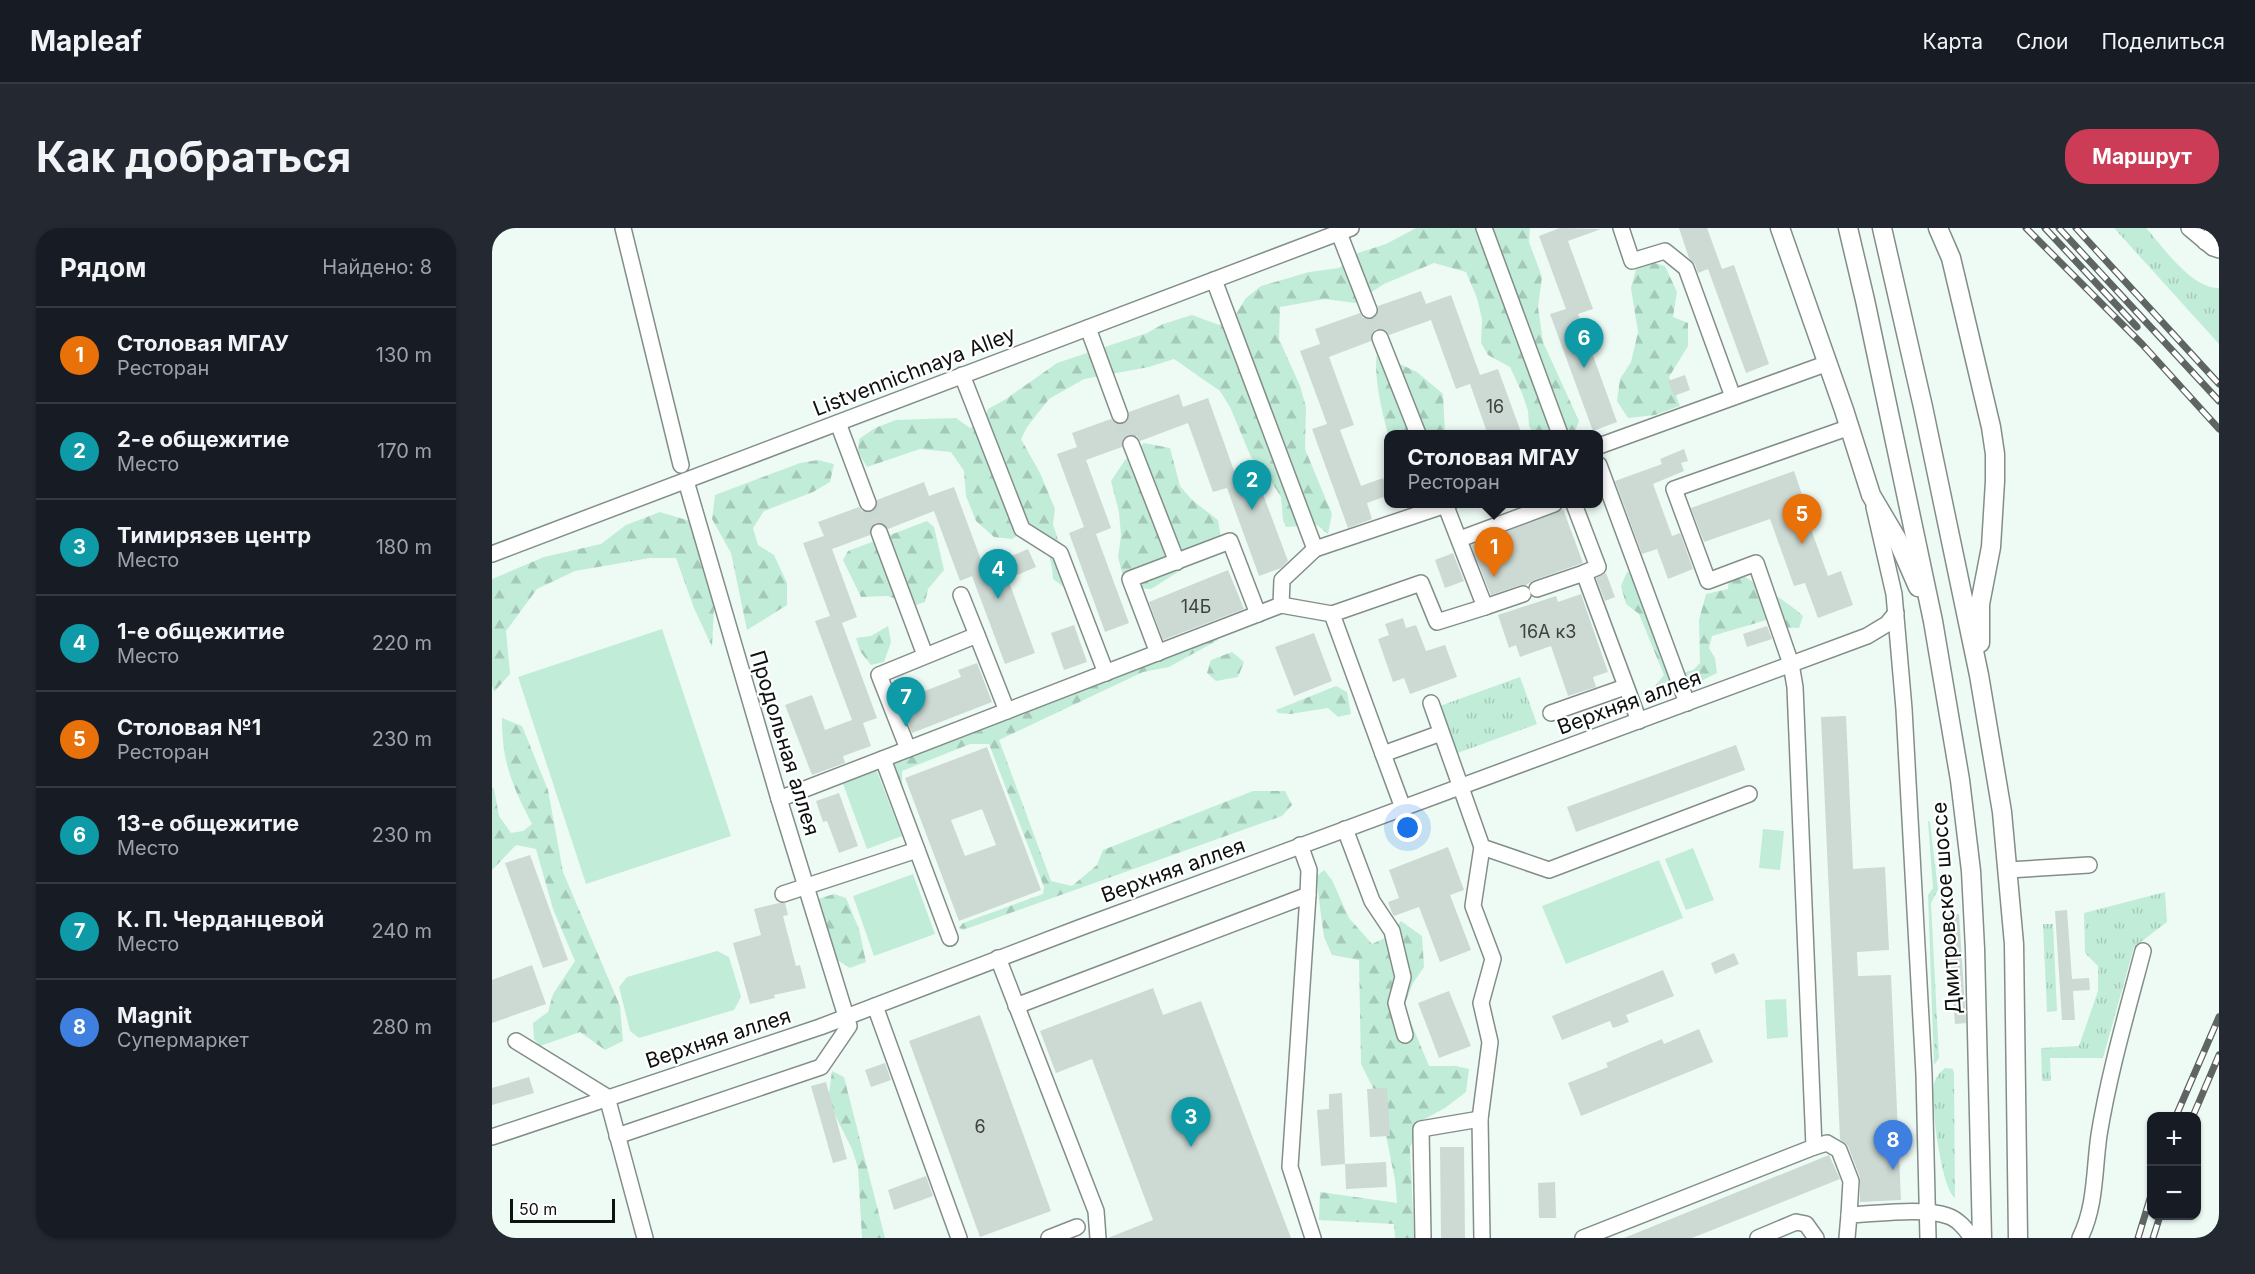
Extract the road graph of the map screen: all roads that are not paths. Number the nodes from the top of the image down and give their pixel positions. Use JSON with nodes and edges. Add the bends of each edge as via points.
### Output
{"nodes":[{"id":1,"x":623,"y":228,"type":"edge"},
{"id":2,"x":1484,"y":228,"type":"edge"},
{"id":3,"x":1621,"y":228,"type":"edge"},
{"id":4,"x":1780,"y":228,"type":"edge"},
{"id":5,"x":1848,"y":228,"type":"edge"},
{"id":6,"x":1882,"y":228,"type":"edge"},
{"id":7,"x":1938,"y":228,"type":"edge"},
{"id":8,"x":2189,"y":228,"type":"edge"},
{"id":9,"x":2217,"y":228,"type":"edge"},
{"id":10,"x":1345,"y":230,"type":"edge"},
{"id":11,"x":2205,"y":242,"type":"junction"},
{"id":12,"x":2219,"y":250,"type":"edge"},
{"id":13,"x":1214,"y":280,"type":"junction"},
{"id":14,"x":1369,"y":310,"type":"tunnel mouth"},
{"id":15,"x":1088,"y":328,"type":"junction"},
{"id":16,"x":1380,"y":338,"type":"tunnel mouth"},
{"id":17,"x":1828,"y":363,"type":"junction"},
{"id":18,"x":962,"y":375,"type":"junction"},
{"id":19,"x":1733,"y":397,"type":"junction"},
{"id":20,"x":1120,"y":416,"type":"tunnel mouth"},
{"id":21,"x":838,"y":423,"type":"junction"},
{"id":22,"x":1850,"y":427,"type":"junction"},
{"id":23,"x":1416,"y":430,"type":"edge"},
{"id":24,"x":1558,"y":430,"type":"edge"},
{"id":25,"x":1131,"y":444,"type":"tunnel mouth"},
{"id":26,"x":1603,"y":445,"type":"edge"},
{"id":27,"x":681,"y":465,"type":"dead end"},
{"id":28,"x":1603,"y":476,"type":"edge"},
{"id":29,"x":686,"y":481,"type":"junction"},
{"id":30,"x":1871,"y":495,"type":"junction"},
{"id":31,"x":868,"y":503,"type":"tunnel mouth"},
{"id":32,"x":1435,"y":508,"type":"edge"},
{"id":33,"x":1448,"y":508,"type":"edge"},
{"id":34,"x":1543,"y":508,"type":"edge"},
{"id":35,"x":1576,"y":508,"type":"edge"},
{"id":36,"x":879,"y":532,"type":"tunnel mouth"},
{"id":37,"x":1460,"y":539,"type":"junction"},
{"id":38,"x":1315,"y":549,"type":"junction"},
{"id":39,"x":492,"y":554,"type":"edge"},
{"id":40,"x":1177,"y":561,"type":"junction"},
{"id":41,"x":1584,"y":573,"type":"junction"},
{"id":42,"x":961,"y":595,"type":"dead end"},
{"id":43,"x":1281,"y":605,"type":"junction"},
{"id":44,"x":1485,"y":607,"type":"junction"},
{"id":45,"x":1896,"y":613,"type":"junction"},
{"id":46,"x":1258,"y":614,"type":"junction"},
{"id":47,"x":1332,"y":614,"type":"junction"},
{"id":48,"x":1933,"y":621,"type":"junction"},
{"id":49,"x":977,"y":635,"type":"junction"},
{"id":50,"x":1867,"y":636,"type":"junction"},
{"id":51,"x":1899,"y":643,"type":"junction"},
{"id":52,"x":1158,"y":653,"type":"junction"},
{"id":53,"x":925,"y":655,"type":"junction"},
{"id":54,"x":1791,"y":664,"type":"junction"},
{"id":55,"x":1106,"y":673,"type":"junction"},
{"id":56,"x":1979,"y":675,"type":"junction"},
{"id":57,"x":1625,"y":687,"type":"junction"},
{"id":58,"x":1431,"y":703,"type":"dead end"},
{"id":59,"x":1688,"y":703,"type":"junction"},
{"id":60,"x":1007,"y":711,"type":"junction"},
{"id":61,"x":1551,"y":713,"type":"dead end"},
{"id":62,"x":1639,"y":721,"type":"junction"},
{"id":63,"x":1441,"y":733,"type":"junction"},
{"id":64,"x":908,"y":749,"type":"junction"},
{"id":65,"x":1383,"y":754,"type":"junction"},
{"id":66,"x":883,"y":759,"type":"junction"},
{"id":67,"x":1460,"y":787,"type":"junction"},
{"id":68,"x":1749,"y":794,"type":"dead end"},
{"id":69,"x":779,"y":799,"type":"junction"},
{"id":70,"x":1404,"y":808,"type":"junction"},
{"id":71,"x":1345,"y":829,"type":"junction"},
{"id":72,"x":1300,"y":845,"type":"junction"},
{"id":73,"x":1482,"y":847,"type":"junction"},
{"id":74,"x":917,"y":850,"type":"junction"},
{"id":75,"x":2089,"y":865,"type":"dead end"},
{"id":76,"x":2008,"y":870,"type":"junction"},
{"id":77,"x":806,"y":888,"type":"junction"},
{"id":78,"x":783,"y":894,"type":"dead end"},
{"id":79,"x":1308,"y":895,"type":"junction"},
{"id":80,"x":950,"y":938,"type":"dead end"},
{"id":81,"x":2143,"y":951,"type":"dead end"},
{"id":82,"x":998,"y":958,"type":"junction"},
{"id":83,"x":875,"y":1006,"type":"junction"},
{"id":84,"x":1016,"y":1006,"type":"junction"},
{"id":85,"x":847,"y":1017,"type":"junction"},
{"id":86,"x":1405,"y":1035,"type":"dead end"},
{"id":87,"x":516,"y":1041,"type":"dead end"},
{"id":88,"x":607,"y":1097,"type":"junction"},
{"id":89,"x":1480,"y":1119,"type":"junction"},
{"id":90,"x":617,"y":1136,"type":"junction"},
{"id":91,"x":492,"y":1137,"type":"edge"},
{"id":92,"x":1814,"y":1147,"type":"junction"},
{"id":93,"x":1927,"y":1212,"type":"junction"},
{"id":94,"x":1849,"y":1215,"type":"junction"},
{"id":95,"x":1077,"y":1227,"type":"dead end"},
{"id":96,"x":645,"y":1238,"type":"edge"},
{"id":97,"x":959,"y":1238,"type":"edge"},
{"id":98,"x":1049,"y":1238,"type":"edge"},
{"id":99,"x":1098,"y":1238,"type":"edge"},
{"id":100,"x":1313,"y":1238,"type":"edge"},
{"id":101,"x":1423,"y":1238,"type":"edge"},
{"id":102,"x":1482,"y":1238,"type":"edge"},
{"id":103,"x":1583,"y":1238,"type":"edge"},
{"id":104,"x":1758,"y":1238,"type":"edge"},
{"id":105,"x":1816,"y":1238,"type":"edge"},
{"id":106,"x":1847,"y":1238,"type":"edge"},
{"id":107,"x":1928,"y":1238,"type":"edge"},
{"id":108,"x":1971,"y":1238,"type":"edge"},
{"id":109,"x":1982,"y":1238,"type":"edge"},
{"id":110,"x":2018,"y":1238,"type":"edge"},
{"id":111,"x":2080,"y":1238,"type":"edge"}],
"edges":[{"from":1,"to":27,"type":"street"},
{"from":2,"to":24,"type":"street"},
{"from":3,"to":19,"type":"street","via":[[1632,261],[1665,251],[1686,268]]},
{"from":4,"to":17,"type":"main road"},
{"from":5,"to":48,"type":"main road","name":"Дмитровское шоссе"},
{"from":6,"to":56,"type":"main road"},
{"from":7,"to":56,"type":"main road","via":[[1951,258],[1995,454],[1991,547],[1980,604]]},
{"from":8,"to":11,"type":"street"},
{"from":9,"to":11,"type":"street"},
{"from":10,"to":13,"type":"street","name":"Listvennichnaya Alley"},
{"from":10,"to":14,"type":"street"},
{"from":11,"to":12,"type":"street"},
{"from":13,"to":15,"type":"street","name":"Listvennichnaya Alley"},
{"from":13,"to":38,"type":"street"},
{"from":15,"to":18,"type":"street","name":"Listvennichnaya Alley"},
{"from":15,"to":20,"type":"street"},
{"from":16,"to":23,"type":"street"},
{"from":17,"to":19,"type":"street"},
{"from":17,"to":22,"type":"main road"},
{"from":18,"to":21,"type":"street","name":"Listvennichnaya Alley"},
{"from":18,"to":55,"type":"street","via":[[1022,529],[1060,553]]},
{"from":19,"to":26,"type":"street"},
{"from":21,"to":29,"type":"street","name":"Listvennichnaya Alley"},
{"from":21,"to":31,"type":"street"},
{"from":22,"to":30,"type":"main road"},
{"from":22,"to":54,"type":"street","via":[[1674,489],[1708,581],[1756,563]]},
{"from":25,"to":40,"type":"street"},
{"from":28,"to":59,"type":"street"},
{"from":29,"to":39,"type":"street","name":"Listvennichnaya Alley"},
{"from":29,"to":69,"type":"street","name":"Продольная аллея"},
{"from":30,"to":45,"type":"street"},
{"from":30,"to":48,"type":"main road","via":[[1897,539]]},
{"from":32,"to":38,"type":"street"},
{"from":33,"to":37,"type":"street"},
{"from":34,"to":37,"type":"street"},
{"from":35,"to":41,"type":"street","via":[[1598,567]]},
{"from":36,"to":53,"type":"street"},
{"from":37,"to":44,"type":"street"},
{"from":38,"to":43,"type":"street","via":[[1282,580]]},
{"from":40,"to":46,"type":"street","via":[[1230,541]]},
{"from":40,"to":52,"type":"street","via":[[1130,579]]},
{"from":41,"to":44,"type":"street"},
{"from":41,"to":57,"type":"street"},
{"from":42,"to":49,"type":"street"},
{"from":43,"to":46,"type":"street"},
{"from":43,"to":47,"type":"street"},
{"from":44,"to":47,"type":"street","via":[[1437,622],[1421,583]]},
{"from":45,"to":50,"type":"street","name":"Верхняя аллея","via":[[1887,624]]},
{"from":45,"to":51,"type":"street"},
{"from":46,"to":52,"type":"street"},
{"from":47,"to":65,"type":"street"},
{"from":48,"to":109,"type":"main road","name":"Дмитровское шоссе","via":[[1971,871]]},
{"from":49,"to":53,"type":"street"},
{"from":49,"to":60,"type":"street"},
{"from":50,"to":51,"type":"street","via":[[1881,635]]},
{"from":50,"to":54,"type":"street","name":"Верхняя аллея"},
{"from":51,"to":93,"type":"street","via":[[1924,1074]]},
{"from":52,"to":55,"type":"street"},
{"from":53,"to":64,"type":"street","via":[[879,675]]},
{"from":54,"to":59,"type":"street","name":"Верхняя аллея"},
{"from":54,"to":92,"type":"street"},
{"from":55,"to":60,"type":"street"},
{"from":56,"to":76,"type":"main road"},
{"from":57,"to":61,"type":"street"},
{"from":57,"to":62,"type":"street"},
{"from":58,"to":63,"type":"street"},
{"from":59,"to":62,"type":"street","name":"Верхняя аллея"},
{"from":60,"to":64,"type":"street"},
{"from":62,"to":67,"type":"street","name":"Верхняя аллея"},
{"from":63,"to":65,"type":"street"},
{"from":63,"to":67,"type":"street"},
{"from":64,"to":66,"type":"street"},
{"from":65,"to":70,"type":"street"},
{"from":66,"to":69,"type":"street"},
{"from":66,"to":74,"type":"street"},
{"from":67,"to":70,"type":"street","name":"Верхняя аллея"},
{"from":67,"to":73,"type":"street"},
{"from":68,"to":73,"type":"street","via":[[1549,870]]},
{"from":69,"to":77,"type":"street","name":"Продольная аллея"},
{"from":70,"to":71,"type":"street","name":"Верхняя аллея"},
{"from":71,"to":72,"type":"street","name":"Верхняя аллея"},
{"from":71,"to":86,"type":"street","via":[[1372,901],[1392,931],[1403,977],[1396,1003]]},
{"from":72,"to":79,"type":"street","via":[[1309,870]]},
{"from":72,"to":82,"type":"street","name":"Верхняя аллея"},
{"from":73,"to":89,"type":"street","via":[[1473,906],[1493,959],[1481,1003],[1490,1042]]},
{"from":74,"to":77,"type":"street"},
{"from":74,"to":80,"type":"street"},
{"from":75,"to":76,"type":"street"},
{"from":76,"to":110,"type":"main road","via":[[2014,944]]},
{"from":77,"to":78,"type":"street"},
{"from":77,"to":85,"type":"street","name":"Продольная аллея"},
{"from":79,"to":84,"type":"street"},
{"from":79,"to":100,"type":"street","via":[[1290,1167]]},
{"from":81,"to":111,"type":"street","via":[[2102,1123],[2091,1211]]},
{"from":82,"to":83,"type":"street","name":"Верхняя аллея"},
{"from":82,"to":84,"type":"street"},
{"from":83,"to":85,"type":"street","name":"Верхняя аллея"},
{"from":83,"to":97,"type":"street"},
{"from":84,"to":99,"type":"street","via":[[1096,1211]]},
{"from":85,"to":88,"type":"street","name":"Верхняя аллея"},
{"from":85,"to":90,"type":"street","via":[[849,1026],[821,1067]]},
{"from":87,"to":88,"type":"street"},
{"from":88,"to":90,"type":"street"},
{"from":88,"to":91,"type":"street","name":"Верхняя аллея"},
{"from":89,"to":101,"type":"street","via":[[1421,1129]]},
{"from":89,"to":102,"type":"street"},
{"from":90,"to":96,"type":"street"},
{"from":92,"to":94,"type":"street","via":[[1827,1143],[1839,1150],[1851,1181]]},
{"from":92,"to":103,"type":"street"},
{"from":93,"to":94,"type":"street"},
{"from":93,"to":107,"type":"street"},
{"from":93,"to":108,"type":"street","via":[[1957,1221]]},
{"from":94,"to":106,"type":"street"},
{"from":95,"to":98,"type":"street"},
{"from":104,"to":105,"type":"street","via":[[1796,1222],[1806,1224]]}]}
